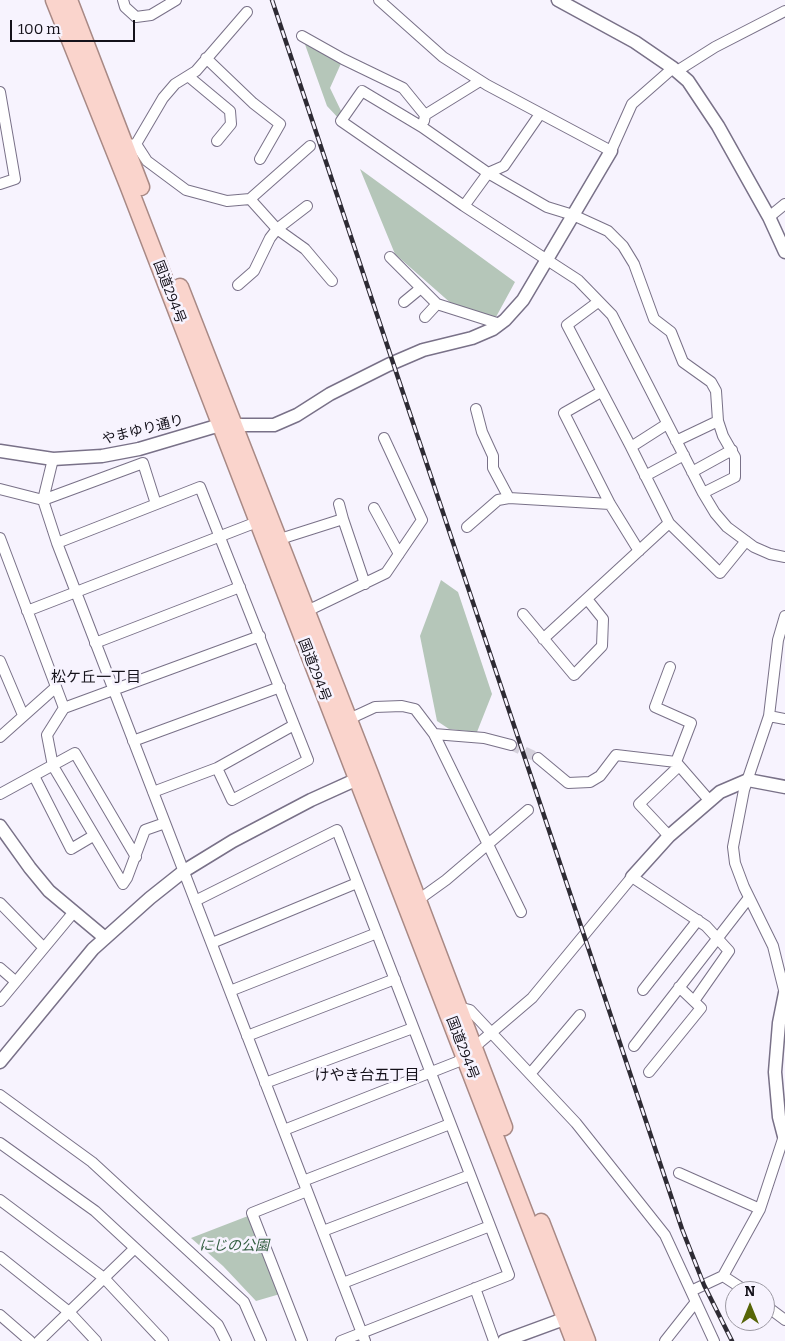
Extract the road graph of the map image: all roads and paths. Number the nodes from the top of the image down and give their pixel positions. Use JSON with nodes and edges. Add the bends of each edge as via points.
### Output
{"nodes":[{"id":1,"x":54,"y":0,"type":"edge"},
{"id":2,"x":70,"y":0,"type":"edge"},
{"id":3,"x":122,"y":0,"type":"edge"},
{"id":4,"x":176,"y":0,"type":"edge"},
{"id":5,"x":379,"y":0,"type":"edge"},
{"id":6,"x":558,"y":0,"type":"edge"},
{"id":7,"x":785,"y":11,"type":"edge"},
{"id":8,"x":247,"y":12,"type":"dead end"},
{"id":9,"x":302,"y":36,"type":"dead end"},
{"id":10,"x":206,"y":58,"type":"junction"},
{"id":11,"x":675,"y":70,"type":"junction"},
{"id":12,"x":188,"y":76,"type":"junction"},
{"id":13,"x":480,"y":81,"type":"junction"},
{"id":14,"x":0,"y":92,"type":"edge"},
{"id":15,"x":540,"y":114,"type":"junction"},
{"id":16,"x":425,"y":115,"type":"junction"},
{"id":17,"x":422,"y":126,"type":"junction"},
{"id":18,"x":217,"y":141,"type":"dead end"},
{"id":19,"x":125,"y":146,"type":"junction"},
{"id":20,"x":310,"y":146,"type":"dead end"},
{"id":21,"x":611,"y":151,"type":"junction"},
{"id":22,"x":260,"y":159,"type":"dead end"},
{"id":23,"x":488,"y":173,"type":"junction"},
{"id":24,"x":0,"y":184,"type":"edge"},
{"id":25,"x":250,"y":198,"type":"junction"},
{"id":26,"x":785,"y":204,"type":"edge"},
{"id":27,"x":306,"y":206,"type":"dead end"},
{"id":28,"x":464,"y":206,"type":"junction"},
{"id":29,"x":573,"y":215,"type":"junction"},
{"id":30,"x":769,"y":217,"type":"junction"},
{"id":31,"x":277,"y":230,"type":"junction"},
{"id":32,"x":785,"y":252,"type":"edge"},
{"id":33,"x":390,"y":257,"type":"dead end"},
{"id":34,"x":547,"y":260,"type":"junction"},
{"id":35,"x":332,"y":281,"type":"dead end"},
{"id":36,"x":238,"y":285,"type":"dead end"},
{"id":37,"x":421,"y":288,"type":"junction"},
{"id":38,"x":404,"y":302,"type":"dead end"},
{"id":39,"x":598,"y":302,"type":"junction"},
{"id":40,"x":437,"y":304,"type":"junction"},
{"id":41,"x":425,"y":317,"type":"dead end"},
{"id":42,"x":500,"y":324,"type":"junction"},
{"id":43,"x":601,"y":392,"type":"junction"},
{"id":44,"x":476,"y":409,"type":"dead end"},
{"id":45,"x":718,"y":420,"type":"junction"},
{"id":46,"x":226,"y":424,"type":"junction"},
{"id":47,"x":667,"y":424,"type":"junction"},
{"id":48,"x":384,"y":438,"type":"dead end"},
{"id":49,"x":676,"y":441,"type":"junction"},
{"id":50,"x":631,"y":447,"type":"junction"},
{"id":51,"x":732,"y":450,"type":"junction"},
{"id":52,"x":0,"y":451,"type":"edge"},
{"id":53,"x":684,"y":455,"type":"junction"},
{"id":54,"x":53,"y":459,"type":"junction"},
{"id":55,"x":692,"y":472,"type":"junction"},
{"id":56,"x":646,"y":476,"type":"junction"},
{"id":57,"x":0,"y":489,"type":"edge"},
{"id":58,"x":703,"y":494,"type":"junction"},
{"id":59,"x":509,"y":498,"type":"junction"},
{"id":60,"x":43,"y":500,"type":"junction"},
{"id":61,"x":156,"y":504,"type":"junction"},
{"id":62,"x":339,"y":504,"type":"dead end"},
{"id":63,"x":610,"y":504,"type":"junction"},
{"id":64,"x":374,"y":508,"type":"dead end"},
{"id":65,"x":343,"y":519,"type":"junction"},
{"id":66,"x":257,"y":522,"type":"junction"},
{"id":67,"x":669,"y":524,"type":"junction"},
{"id":68,"x":467,"y":527,"type":"dead end"},
{"id":69,"x":220,"y":536,"type":"junction"},
{"id":70,"x":0,"y":538,"type":"edge"},
{"id":71,"x":277,"y":540,"type":"junction"},
{"id":72,"x":746,"y":541,"type":"junction"},
{"id":73,"x":57,"y":543,"type":"junction"},
{"id":74,"x":639,"y":551,"type":"junction"},
{"id":75,"x":399,"y":554,"type":"junction"},
{"id":76,"x":785,"y":557,"type":"edge"},
{"id":77,"x":366,"y":584,"type":"junction"},
{"id":78,"x":240,"y":587,"type":"junction"},
{"id":79,"x":76,"y":592,"type":"junction"},
{"id":80,"x":587,"y":599,"type":"junction"},
{"id":81,"x":27,"y":611,"type":"junction"},
{"id":82,"x":305,"y":612,"type":"junction"},
{"id":83,"x":523,"y":614,"type":"dead end"},
{"id":84,"x":785,"y":616,"type":"edge"},
{"id":85,"x":783,"y":631,"type":"edge"},
{"id":86,"x":260,"y":636,"type":"junction"},
{"id":87,"x":544,"y":639,"type":"junction"},
{"id":88,"x":95,"y":643,"type":"junction"},
{"id":89,"x":0,"y":661,"type":"edge"},
{"id":90,"x":670,"y":667,"type":"dead end"},
{"id":91,"x":280,"y":687,"type":"junction"},
{"id":92,"x":56,"y":688,"type":"junction"},
{"id":93,"x":114,"y":691,"type":"junction"},
{"id":94,"x":64,"y":708,"type":"junction"},
{"id":95,"x":23,"y":715,"type":"junction"},
{"id":96,"x":769,"y":716,"type":"junction"},
{"id":97,"x":785,"y":719,"type":"edge"},
{"id":98,"x":346,"y":720,"type":"junction"},
{"id":99,"x":294,"y":725,"type":"junction"},
{"id":100,"x":434,"y":734,"type":"junction"},
{"id":101,"x":0,"y":737,"type":"edge"},
{"id":102,"x":133,"y":740,"type":"junction"},
{"id":103,"x":511,"y":745,"type":"tunnel mouth"},
{"id":104,"x":538,"y":758,"type":"tunnel mouth"},
{"id":105,"x":677,"y":764,"type":"junction"},
{"id":106,"x":53,"y":765,"type":"junction"},
{"id":107,"x":217,"y":768,"type":"junction"},
{"id":108,"x":34,"y":776,"type":"junction"},
{"id":109,"x":363,"y":777,"type":"junction"},
{"id":110,"x":748,"y":780,"type":"junction"},
{"id":111,"x":785,"y":787,"type":"edge"},
{"id":112,"x":153,"y":792,"type":"junction"},
{"id":113,"x":0,"y":794,"type":"edge"},
{"id":114,"x":709,"y":800,"type":"junction"},
{"id":115,"x":528,"y":810,"type":"dead end"},
{"id":116,"x":165,"y":823,"type":"junction"},
{"id":117,"x":0,"y":826,"type":"edge"},
{"id":118,"x":94,"y":836,"type":"junction"},
{"id":119,"x":669,"y":836,"type":"junction"},
{"id":120,"x":487,"y":845,"type":"junction"},
{"id":121,"x":136,"y":857,"type":"junction"},
{"id":122,"x":184,"y":871,"type":"junction"},
{"id":123,"x":632,"y":877,"type":"junction"},
{"id":124,"x":357,"y":882,"type":"junction"},
{"id":125,"x":748,"y":899,"type":"junction"},
{"id":126,"x":195,"y":900,"type":"junction"},
{"id":127,"x":0,"y":903,"type":"edge"},
{"id":128,"x":412,"y":904,"type":"junction"},
{"id":129,"x":521,"y":912,"type":"dead end"},
{"id":130,"x":73,"y":913,"type":"junction"},
{"id":131,"x":698,"y":920,"type":"junction"},
{"id":132,"x":377,"y":933,"type":"junction"},
{"id":133,"x":104,"y":937,"type":"junction"},
{"id":134,"x":717,"y":938,"type":"junction"},
{"id":135,"x":212,"y":943,"type":"junction"},
{"id":136,"x":44,"y":948,"type":"junction"},
{"id":137,"x":0,"y":968,"type":"edge"},
{"id":138,"x":395,"y":979,"type":"junction"},
{"id":139,"x":15,"y":982,"type":"junction"},
{"id":140,"x":679,"y":987,"type":"junction"},
{"id":141,"x":643,"y":990,"type":"dead end"},
{"id":142,"x":230,"y":991,"type":"junction"},
{"id":143,"x":785,"y":994,"type":"edge"},
{"id":144,"x":0,"y":1001,"type":"edge"},
{"id":145,"x":694,"y":1001,"type":"junction"},
{"id":146,"x":458,"y":1007,"type":"junction"},
{"id":147,"x":580,"y":1015,"type":"dead end"},
{"id":148,"x":413,"y":1028,"type":"junction"},
{"id":149,"x":489,"y":1032,"type":"junction"},
{"id":150,"x":247,"y":1036,"type":"junction"},
{"id":151,"x":634,"y":1046,"type":"dead end"},
{"id":152,"x":469,"y":1051,"type":"junction"},
{"id":153,"x":0,"y":1062,"type":"edge"},
{"id":154,"x":648,"y":1072,"type":"dead end"},
{"id":155,"x":431,"y":1074,"type":"junction"},
{"id":156,"x":530,"y":1074,"type":"junction"},
{"id":157,"x":266,"y":1083,"type":"junction"},
{"id":158,"x":0,"y":1095,"type":"edge"},
{"id":159,"x":450,"y":1124,"type":"junction"},
{"id":160,"x":284,"y":1130,"type":"junction"},
{"id":161,"x":784,"y":1138,"type":"edge"},
{"id":162,"x":0,"y":1143,"type":"edge"},
{"id":163,"x":679,"y":1173,"type":"dead end"},
{"id":164,"x":470,"y":1175,"type":"junction"},
{"id":165,"x":305,"y":1186,"type":"junction"},
{"id":166,"x":0,"y":1200,"type":"edge"},
{"id":167,"x":760,"y":1209,"type":"junction"},
{"id":168,"x":490,"y":1226,"type":"junction"},
{"id":169,"x":323,"y":1231,"type":"junction"},
{"id":170,"x":135,"y":1248,"type":"junction"},
{"id":171,"x":0,"y":1257,"type":"edge"},
{"id":172,"x":723,"y":1276,"type":"junction"},
{"id":173,"x":104,"y":1278,"type":"junction"},
{"id":174,"x":731,"y":1281,"type":"edge"},
{"id":175,"x":343,"y":1283,"type":"junction"},
{"id":176,"x":475,"y":1288,"type":"junction"},
{"id":177,"x":691,"y":1291,"type":"junction"},
{"id":178,"x":695,"y":1303,"type":"junction"},
{"id":179,"x":69,"y":1312,"type":"junction"},
{"id":180,"x":775,"y":1312,"type":"edge"},
{"id":181,"x":0,"y":1315,"type":"edge"},
{"id":182,"x":571,"y":1316,"type":"junction"},
{"id":183,"x":785,"y":1320,"type":"edge"},
{"id":184,"x":364,"y":1337,"type":"edge"},
{"id":185,"x":30,"y":1341,"type":"edge"},
{"id":186,"x":40,"y":1341,"type":"edge"},
{"id":187,"x":96,"y":1341,"type":"edge"},
{"id":188,"x":163,"y":1341,"type":"edge"},
{"id":189,"x":226,"y":1341,"type":"edge"},
{"id":190,"x":261,"y":1341,"type":"edge"},
{"id":191,"x":302,"y":1341,"type":"edge"},
{"id":192,"x":341,"y":1341,"type":"edge"},
{"id":193,"x":494,"y":1341,"type":"edge"},
{"id":194,"x":504,"y":1341,"type":"edge"},
{"id":195,"x":574,"y":1341,"type":"edge"},
{"id":196,"x":587,"y":1341,"type":"edge"},
{"id":197,"x":665,"y":1341,"type":"edge"},
{"id":198,"x":714,"y":1341,"type":"edge"}],
"edges":[{"from":1,"to":19,"type":"highway","name":"国道294号"},
{"from":2,"to":19,"type":"highway","name":"国道294号"},
{"from":3,"to":4,"type":"street","via":[[136,17],[151,15]]},
{"from":5,"to":13,"type":"street","via":[[443,57]]},
{"from":6,"to":11,"type":"street","via":[[635,42]]},
{"from":7,"to":11,"type":"street"},
{"from":8,"to":10,"type":"street"},
{"from":9,"to":16,"type":"street","via":[[404,88]]},
{"from":10,"to":12,"type":"street"},
{"from":10,"to":22,"type":"street","via":[[253,104],[280,124]]},
{"from":11,"to":21,"type":"street","via":[[632,104]]},
{"from":11,"to":30,"type":"street","via":[[688,81],[718,126]]},
{"from":12,"to":18,"type":"street","via":[[230,111],[231,124]]},
{"from":12,"to":19,"type":"street","via":[[175,84]]},
{"from":13,"to":15,"type":"street"},
{"from":13,"to":16,"type":"street"},
{"from":14,"to":24,"type":"street","via":[[15,179]]},
{"from":15,"to":21,"type":"street"},
{"from":15,"to":23,"type":"street","via":[[504,166]]},
{"from":16,"to":17,"type":"street"},
{"from":17,"to":23,"type":"street"},
{"from":17,"to":28,"type":"street","via":[[362,91],[342,121]]},
{"from":19,"to":25,"type":"street","via":[[186,190],[227,201]]},
{"from":19,"to":46,"type":"highway","name":"国道294号"},
{"from":20,"to":25,"type":"street"},
{"from":21,"to":29,"type":"street","name":"やまゆり通り"},
{"from":23,"to":28,"type":"street"},
{"from":23,"to":29,"type":"street","via":[[547,207]]},
{"from":25,"to":31,"type":"street"},
{"from":26,"to":30,"type":"street"},
{"from":27,"to":31,"type":"street"},
{"from":28,"to":34,"type":"street"},
{"from":29,"to":34,"type":"street","name":"やまゆり通り"},
{"from":29,"to":45,"type":"street","via":[[608,231],[623,246],[634,264],[654,319],[671,332],[683,362],[711,382],[716,391]]},
{"from":30,"to":32,"type":"street"},
{"from":31,"to":35,"type":"street","via":[[305,250]]},
{"from":31,"to":36,"type":"street","via":[[254,271]]},
{"from":33,"to":37,"type":"street"},
{"from":34,"to":39,"type":"street","via":[[578,280]]},
{"from":34,"to":42,"type":"street","name":"やまゆり通り","via":[[523,300]]},
{"from":37,"to":38,"type":"street"},
{"from":37,"to":40,"type":"street"},
{"from":39,"to":43,"type":"street","via":[[567,325]]},
{"from":39,"to":47,"type":"street","via":[[612,315]]},
{"from":40,"to":41,"type":"street"},
{"from":40,"to":42,"type":"street"},
{"from":42,"to":46,"type":"street","name":"やまゆり通り","via":[[472,338],[423,350],[388,365],[284,422]]},
{"from":43,"to":50,"type":"street"},
{"from":43,"to":63,"type":"street","via":[[564,413]]},
{"from":44,"to":59,"type":"street","via":[[493,456],[493,468]]},
{"from":45,"to":49,"type":"street"},
{"from":45,"to":51,"type":"street"},
{"from":46,"to":54,"type":"street","name":"やまゆり通り","via":[[122,453]]},
{"from":46,"to":66,"type":"highway","name":"国道294号"},
{"from":46,"to":71,"type":"highway","name":"国道294号"},
{"from":47,"to":49,"type":"street"},
{"from":47,"to":50,"type":"street"},
{"from":48,"to":75,"type":"street","via":[[422,520]]},
{"from":49,"to":53,"type":"street"},
{"from":50,"to":56,"type":"street"},
{"from":51,"to":55,"type":"street"},
{"from":51,"to":58,"type":"street","via":[[735,477]]},
{"from":52,"to":54,"type":"street","name":"やまゆり通り"},
{"from":53,"to":55,"type":"street"},
{"from":53,"to":56,"type":"street"},
{"from":54,"to":60,"type":"street"},
{"from":55,"to":58,"type":"street"},
{"from":56,"to":67,"type":"street"},
{"from":57,"to":60,"type":"street"},
{"from":58,"to":72,"type":"street","via":[[727,527]]},
{"from":59,"to":63,"type":"street"},
{"from":59,"to":68,"type":"street","via":[[498,500]]},
{"from":60,"to":61,"type":"street","via":[[143,463]]},
{"from":60,"to":73,"type":"street"},
{"from":61,"to":69,"type":"street","via":[[200,487]]},
{"from":61,"to":73,"type":"street"},
{"from":62,"to":65,"type":"street"},
{"from":63,"to":74,"type":"street"},
{"from":64,"to":75,"type":"street"},
{"from":65,"to":71,"type":"street"},
{"from":65,"to":77,"type":"street"},
{"from":66,"to":69,"type":"street"},
{"from":66,"to":109,"type":"highway","name":"国道294号"},
{"from":67,"to":72,"type":"street","via":[[720,573]]},
{"from":67,"to":74,"type":"street"},
{"from":69,"to":78,"type":"street"},
{"from":69,"to":79,"type":"street"},
{"from":70,"to":81,"type":"street"},
{"from":71,"to":82,"type":"highway","name":"国道294号"},
{"from":72,"to":76,"type":"street","via":[[770,554]]},
{"from":73,"to":79,"type":"street"},
{"from":74,"to":80,"type":"street"},
{"from":75,"to":77,"type":"street","via":[[386,573]]},
{"from":77,"to":82,"type":"street"},
{"from":78,"to":86,"type":"street"},
{"from":78,"to":88,"type":"street"},
{"from":79,"to":81,"type":"street"},
{"from":79,"to":88,"type":"street"},
{"from":80,"to":87,"type":"street"},
{"from":80,"to":87,"type":"street","via":[[603,619],[602,646],[574,675]]},
{"from":81,"to":92,"type":"street"},
{"from":82,"to":98,"type":"highway","name":"国道294号"},
{"from":83,"to":87,"type":"street"},
{"from":84,"to":85,"type":"street"},
{"from":85,"to":96,"type":"street"},
{"from":86,"to":91,"type":"street"},
{"from":86,"to":93,"type":"street"},
{"from":88,"to":93,"type":"street"},
{"from":89,"to":95,"type":"street"},
{"from":90,"to":105,"type":"street","via":[[655,707],[691,723]]},
{"from":91,"to":99,"type":"street"},
{"from":91,"to":102,"type":"street"},
{"from":92,"to":94,"type":"street"},
{"from":92,"to":95,"type":"street"},
{"from":93,"to":94,"type":"street"},
{"from":93,"to":102,"type":"street"},
{"from":94,"to":106,"type":"street","via":[[47,735]]},
{"from":95,"to":101,"type":"street"},
{"from":96,"to":97,"type":"street"},
{"from":96,"to":110,"type":"street"},
{"from":98,"to":100,"type":"street","via":[[375,706],[402,706],[415,709]]},
{"from":98,"to":109,"type":"highway","name":"国道294号"},
{"from":99,"to":107,"type":"street"},
{"from":99,"to":107,"type":"street","via":[[308,760],[232,800]]},
{"from":100,"to":103,"type":"street","via":[[484,738]]},
{"from":100,"to":120,"type":"street"},
{"from":102,"to":112,"type":"street"},
{"from":104,"to":105,"type":"street","via":[[568,782],[590,782],[600,776],[616,755]]},
{"from":105,"to":114,"type":"street"},
{"from":105,"to":119,"type":"street","via":[[639,804]]},
{"from":106,"to":108,"type":"street"},
{"from":106,"to":118,"type":"street"},
{"from":106,"to":121,"type":"street","via":[[75,753]]},
{"from":107,"to":112,"type":"street"},
{"from":108,"to":113,"type":"street"},
{"from":108,"to":118,"type":"street","via":[[71,848]]},
{"from":109,"to":122,"type":"street","via":[[233,841]]},
{"from":109,"to":128,"type":"highway","name":"国道294号"},
{"from":110,"to":111,"type":"street"},
{"from":110,"to":114,"type":"street","via":[[732,785]]},
{"from":110,"to":125,"type":"street","via":[[732,847],[734,863]]},
{"from":112,"to":116,"type":"street"},
{"from":114,"to":119,"type":"street"},
{"from":115,"to":120,"type":"street"},
{"from":116,"to":121,"type":"street","via":[[145,830]]},
{"from":116,"to":122,"type":"street"},
{"from":117,"to":130,"type":"street","via":[[30,868]]},
{"from":118,"to":121,"type":"street","via":[[123,884]]},
{"from":119,"to":123,"type":"street"},
{"from":120,"to":128,"type":"street"},
{"from":120,"to":129,"type":"street"},
{"from":122,"to":126,"type":"street"},
{"from":122,"to":133,"type":"street"},
{"from":123,"to":131,"type":"street"},
{"from":123,"to":149,"type":"street","via":[[532,998]]},
{"from":124,"to":126,"type":"street","via":[[337,830]]},
{"from":124,"to":132,"type":"street"},
{"from":124,"to":135,"type":"street"},
{"from":125,"to":134,"type":"street"},
{"from":125,"to":143,"type":"street","via":[[772,946]]},
{"from":126,"to":135,"type":"street"},
{"from":127,"to":136,"type":"street"},
{"from":128,"to":146,"type":"highway","name":"国道294号"},
{"from":128,"to":152,"type":"highway","name":"国道294号"},
{"from":130,"to":133,"type":"street"},
{"from":130,"to":136,"type":"street"},
{"from":131,"to":134,"type":"street"},
{"from":131,"to":141,"type":"street"},
{"from":132,"to":138,"type":"street"},
{"from":132,"to":142,"type":"street"},
{"from":133,"to":153,"type":"street"},
{"from":134,"to":140,"type":"street"},
{"from":134,"to":145,"type":"street","via":[[729,951]]},
{"from":135,"to":142,"type":"street"},
{"from":136,"to":139,"type":"street"},
{"from":137,"to":139,"type":"street"},
{"from":138,"to":148,"type":"street"},
{"from":138,"to":150,"type":"street"},
{"from":139,"to":144,"type":"street"},
{"from":140,"to":145,"type":"street"},
{"from":140,"to":151,"type":"street"},
{"from":142,"to":150,"type":"street"},
{"from":143,"to":161,"type":"street","via":[[775,1072]]},
{"from":145,"to":154,"type":"street","via":[[701,1008]]},
{"from":146,"to":149,"type":"street","via":[[470,1010]]},
{"from":146,"to":152,"type":"highway","name":"国道294号"},
{"from":147,"to":156,"type":"street"},
{"from":148,"to":155,"type":"street"},
{"from":148,"to":157,"type":"street"},
{"from":149,"to":152,"type":"street"},
{"from":149,"to":156,"type":"street"},
{"from":150,"to":157,"type":"street"},
{"from":152,"to":155,"type":"street","via":[[457,1062]]},
{"from":152,"to":182,"type":"highway","name":"国道294号"},
{"from":155,"to":159,"type":"street"},
{"from":155,"to":160,"type":"street"},
{"from":156,"to":177,"type":"street","via":[[576,1123],[666,1235]]},
{"from":157,"to":160,"type":"street"},
{"from":158,"to":190,"type":"street","via":[[92,1162],[244,1302]]},
{"from":159,"to":164,"type":"street"},
{"from":159,"to":165,"type":"street"},
{"from":160,"to":165,"type":"street"},
{"from":161,"to":167,"type":"street"},
{"from":162,"to":170,"type":"street","via":[[95,1211]]},
{"from":163,"to":167,"type":"street"},
{"from":164,"to":168,"type":"street"},
{"from":164,"to":169,"type":"street"},
{"from":165,"to":169,"type":"street"},
{"from":165,"to":191,"type":"street","via":[[252,1213]]},
{"from":166,"to":173,"type":"street"},
{"from":167,"to":172,"type":"street"},
{"from":168,"to":175,"type":"street"},
{"from":168,"to":176,"type":"street","via":[[508,1275]]},
{"from":169,"to":175,"type":"street"},
{"from":170,"to":173,"type":"street"},
{"from":170,"to":189,"type":"street","via":[[218,1325]]},
{"from":171,"to":179,"type":"street"},
{"from":172,"to":174,"type":"street"},
{"from":172,"to":177,"type":"street"},
{"from":173,"to":179,"type":"street"},
{"from":173,"to":188,"type":"street"},
{"from":175,"to":184,"type":"street"},
{"from":176,"to":184,"type":"street"},
{"from":176,"to":193,"type":"street"},
{"from":177,"to":178,"type":"street"},
{"from":178,"to":197,"type":"street"},
{"from":178,"to":198,"type":"street"},
{"from":179,"to":186,"type":"street"},
{"from":179,"to":187,"type":"street"},
{"from":180,"to":183,"type":"street"},
{"from":181,"to":185,"type":"street"},
{"from":182,"to":194,"type":"street"},
{"from":182,"to":195,"type":"highway","name":"国道294号"},
{"from":182,"to":196,"type":"highway","name":"国道294号"},
{"from":184,"to":192,"type":"street"}]}
